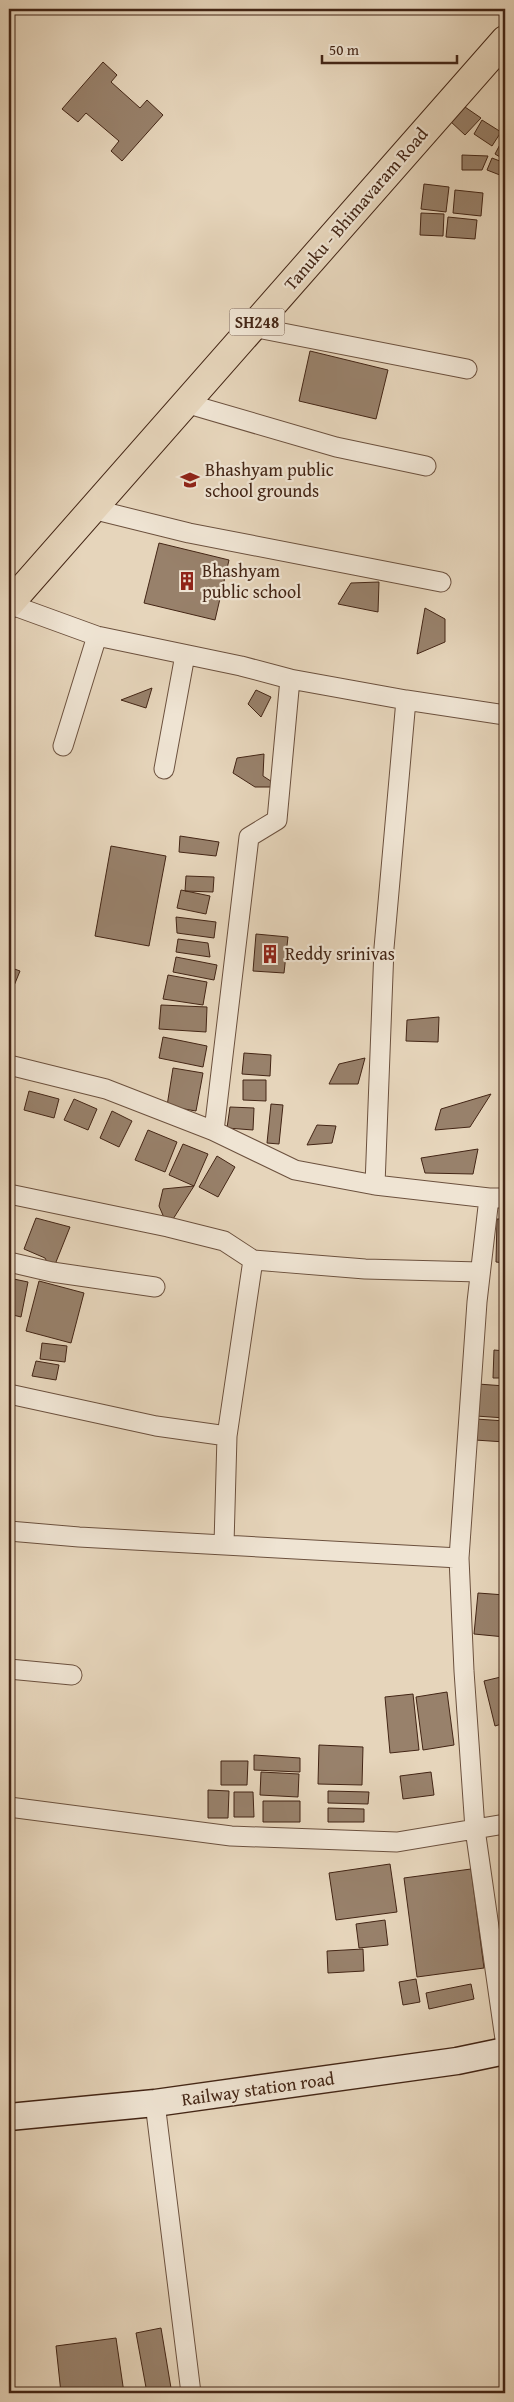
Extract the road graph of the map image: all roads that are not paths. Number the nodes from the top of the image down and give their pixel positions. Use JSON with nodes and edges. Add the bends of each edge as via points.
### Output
{"nodes":[{"id":1,"x":505,"y":40,"type":"edge"},
{"id":2,"x":252,"y":327,"type":"junction"},
{"id":3,"x":467,"y":369,"type":"dead end"},
{"id":4,"x":185,"y":403,"type":"junction"},
{"id":5,"x":426,"y":466,"type":"dead end"},
{"id":6,"x":92,"y":509,"type":"junction"},
{"id":7,"x":441,"y":582,"type":"dead end"},
{"id":8,"x":9,"y":604,"type":"edge"},
{"id":9,"x":97,"y":636,"type":"junction"},
{"id":10,"x":185,"y":655,"type":"junction"},
{"id":11,"x":290,"y":680,"type":"junction"},
{"id":12,"x":406,"y":700,"type":"junction"},
{"id":13,"x":505,"y":715,"type":"edge"},
{"id":14,"x":63,"y":746,"type":"dead end"},
{"id":15,"x":164,"y":769,"type":"dead end"},
{"id":16,"x":9,"y":1065,"type":"edge"},
{"id":17,"x":214,"y":1131,"type":"junction"},
{"id":18,"x":375,"y":1185,"type":"junction"},
{"id":19,"x":9,"y":1194,"type":"edge"},
{"id":20,"x":497,"y":1198,"type":"edge"},
{"id":21,"x":254,"y":1260,"type":"junction"},
{"id":22,"x":9,"y":1262,"type":"edge"},
{"id":23,"x":480,"y":1272,"type":"junction"},
{"id":24,"x":155,"y":1288,"type":"dead end"},
{"id":25,"x":9,"y":1394,"type":"edge"},
{"id":26,"x":227,"y":1436,"type":"junction"},
{"id":27,"x":9,"y":1531,"type":"edge"},
{"id":28,"x":224,"y":1544,"type":"junction"},
{"id":29,"x":459,"y":1558,"type":"junction"},
{"id":30,"x":9,"y":1669,"type":"edge"},
{"id":31,"x":72,"y":1675,"type":"dead end"},
{"id":32,"x":9,"y":1807,"type":"edge"},
{"id":33,"x":505,"y":1824,"type":"edge"},
{"id":34,"x":475,"y":1829,"type":"junction"},
{"id":35,"x":505,"y":2039,"type":"edge"},
{"id":36,"x":505,"y":2051,"type":"edge"},
{"id":37,"x":155,"y":2103,"type":"junction"},
{"id":38,"x":9,"y":2117,"type":"edge"},
{"id":39,"x":191,"y":2393,"type":"edge"}],
"edges":[{"from":1,"to":2,"type":"main road","name":"Tanuku - Bhimavaram Road","number":"SH248"},
{"from":2,"to":3,"type":"street"},
{"from":2,"to":4,"type":"main road","name":"Tanuku - Bhimavaram Road","number":"SH248"},
{"from":4,"to":5,"type":"street","via":[[336,447]]},
{"from":4,"to":6,"type":"main road","name":"Tanuku - Bhimavaram Road","number":"SH248"},
{"from":6,"to":7,"type":"street","via":[[189,533]]},
{"from":6,"to":8,"type":"main road","name":"Tanuku - Bhimavaram Road","number":"SH248"},
{"from":8,"to":9,"type":"street"},
{"from":9,"to":10,"type":"street"},
{"from":9,"to":14,"type":"street"},
{"from":10,"to":11,"type":"street"},
{"from":10,"to":15,"type":"street"},
{"from":11,"to":12,"type":"street"},
{"from":11,"to":17,"type":"street","via":[[277,820],[249,837]]},
{"from":12,"to":13,"type":"street"},
{"from":12,"to":18,"type":"street","via":[[384,948]]},
{"from":16,"to":17,"type":"street","via":[[106,1089]]},
{"from":17,"to":18,"type":"street","via":[[295,1170]]},
{"from":18,"to":20,"type":"street"},
{"from":19,"to":21,"type":"street","via":[[224,1241]]},
{"from":20,"to":23,"type":"street"},
{"from":21,"to":23,"type":"street","via":[[365,1269]]},
{"from":21,"to":26,"type":"street"},
{"from":22,"to":24,"type":"street"},
{"from":23,"to":29,"type":"street"},
{"from":25,"to":26,"type":"street","via":[[156,1426]]},
{"from":26,"to":28,"type":"street"},
{"from":27,"to":28,"type":"street"},
{"from":28,"to":29,"type":"street"},
{"from":29,"to":34,"type":"street"},
{"from":30,"to":31,"type":"street"},
{"from":32,"to":34,"type":"street","via":[[231,1836],[397,1842]]},
{"from":33,"to":34,"type":"street"},
{"from":34,"to":35,"type":"street"},
{"from":36,"to":37,"type":"street","name":"Railway station road","via":[[457,2061]]},
{"from":37,"to":38,"type":"street","name":"Railway station road"},
{"from":37,"to":39,"type":"street"}]}
